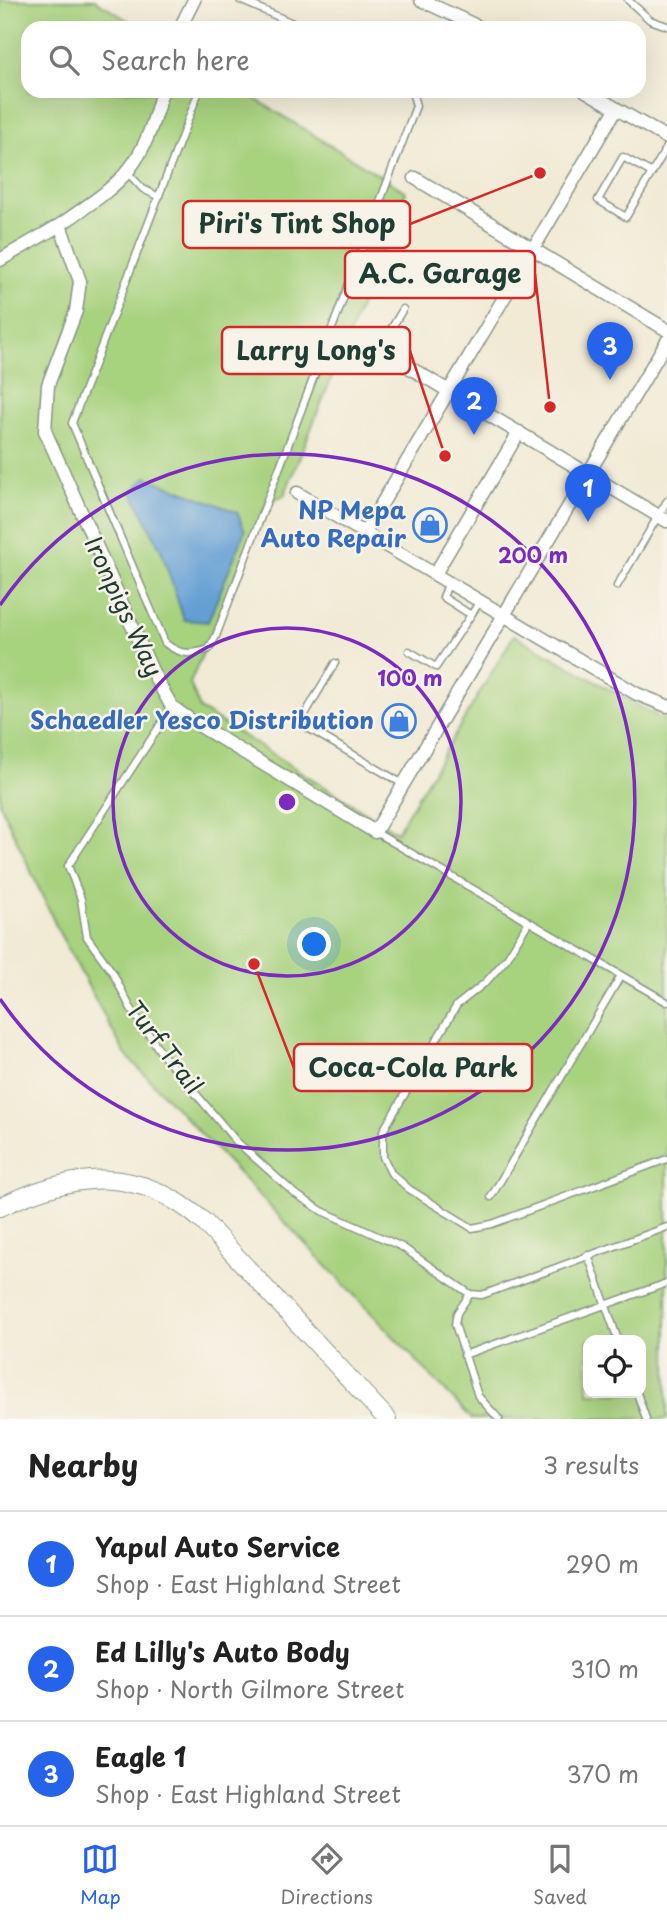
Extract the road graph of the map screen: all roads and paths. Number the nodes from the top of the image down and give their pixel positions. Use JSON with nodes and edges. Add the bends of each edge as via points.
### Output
{"nodes":[{"id":1,"x":194,"y":0,"type":"edge"},
{"id":2,"x":240,"y":0,"type":"edge"},
{"id":3,"x":421,"y":0,"type":"edge"},
{"id":4,"x":628,"y":0,"type":"edge"},
{"id":5,"x":184,"y":21,"type":"edge"},
{"id":6,"x":288,"y":21,"type":"edge"},
{"id":7,"x":466,"y":21,"type":"edge"},
{"id":8,"x":667,"y":26,"type":"edge"},
{"id":9,"x":160,"y":98,"type":"edge"},
{"id":10,"x":196,"y":98,"type":"edge"},
{"id":11,"x":414,"y":98,"type":"edge"},
{"id":12,"x":598,"y":98,"type":"edge"},
{"id":13,"x":616,"y":109,"type":"junction"},
{"id":14,"x":667,"y":138,"type":"edge"},
{"id":15,"x":667,"y":147,"type":"edge"},
{"id":16,"x":128,"y":173,"type":"junction"},
{"id":17,"x":652,"y":173,"type":"junction"},
{"id":18,"x":415,"y":178,"type":"dead end"},
{"id":19,"x":159,"y":197,"type":"junction"},
{"id":20,"x":60,"y":225,"type":"junction"},
{"id":21,"x":532,"y":249,"type":"junction"},
{"id":22,"x":0,"y":260,"type":"edge"},
{"id":23,"x":403,"y":309,"type":"dead end"},
{"id":24,"x":667,"y":330,"type":"edge"},
{"id":25,"x":365,"y":341,"type":"dead end"},
{"id":26,"x":667,"y":341,"type":"edge"},
{"id":27,"x":379,"y":349,"type":"junction"},
{"id":28,"x":449,"y":390,"type":"junction"},
{"id":29,"x":519,"y":432,"type":"junction"},
{"id":30,"x":587,"y":474,"type":"junction"},
{"id":31,"x":298,"y":493,"type":"dead end"},
{"id":32,"x":667,"y":501,"type":"edge"},
{"id":33,"x":663,"y":519,"type":"edge"},
{"id":34,"x":365,"y":533,"type":"junction"},
{"id":35,"x":435,"y":574,"type":"junction"},
{"id":36,"x":449,"y":582,"type":"junction"},
{"id":37,"x":617,"y":586,"type":"dead end"},
{"id":38,"x":480,"y":601,"type":"junction"},
{"id":39,"x":471,"y":615,"type":"junction"},
{"id":40,"x":504,"y":615,"type":"junction"},
{"id":41,"x":409,"y":651,"type":"dead end"},
{"id":42,"x":335,"y":663,"type":"dead end"},
{"id":43,"x":667,"y":706,"type":"edge"},
{"id":44,"x":172,"y":707,"type":"junction"},
{"id":45,"x":405,"y":785,"type":"junction"},
{"id":46,"x":375,"y":832,"type":"junction"},
{"id":47,"x":528,"y":923,"type":"junction"},
{"id":48,"x":620,"y":977,"type":"junction"},
{"id":49,"x":667,"y":1002,"type":"edge"},
{"id":50,"x":667,"y":1159,"type":"edge"},
{"id":51,"x":491,"y":1197,"type":"dead end"},
{"id":52,"x":2,"y":1206,"type":"edge"},
{"id":53,"x":667,"y":1227,"type":"edge"},
{"id":54,"x":588,"y":1255,"type":"junction"},
{"id":55,"x":667,"y":1283,"type":"edge"},
{"id":56,"x":470,"y":1294,"type":"junction"},
{"id":57,"x":606,"y":1305,"type":"junction"},
{"id":58,"x":616,"y":1335,"type":"edge"},
{"id":59,"x":464,"y":1355,"type":"junction"},
{"id":60,"x":639,"y":1398,"type":"edge"},
{"id":61,"x":387,"y":1419,"type":"edge"},
{"id":62,"x":499,"y":1419,"type":"edge"},
{"id":63,"x":646,"y":1419,"type":"edge"}],
"edges":[{"from":1,"to":5,"type":"street"},
{"from":2,"to":6,"type":"lane"},
{"from":3,"to":7,"type":"street"},
{"from":4,"to":8,"type":"lane","via":[[650,20]]},
{"from":9,"to":16,"type":"street","via":[[139,160]]},
{"from":10,"to":19,"type":"lane"},
{"from":11,"to":19,"type":"lane","via":[[416,106],[216,636],[209,649],[193,654],[177,652],[165,643],[72,424]]},
{"from":12,"to":13,"type":"street"},
{"from":13,"to":14,"type":"street"},
{"from":13,"to":21,"type":"street"},
{"from":15,"to":17,"type":"lane"},
{"from":16,"to":19,"type":"lane"},
{"from":16,"to":20,"type":"street","via":[[117,186]]},
{"from":17,"to":17,"type":"lane","via":[[626,217],[598,200],[623,157]]},
{"from":18,"to":21,"type":"street"},
{"from":20,"to":22,"type":"street"},
{"from":20,"to":44,"type":"street","name":"Ironpigs Way","via":[[80,281],[76,311],[48,385],[46,430],[88,531]]},
{"from":21,"to":24,"type":"street"},
{"from":21,"to":28,"type":"street"},
{"from":23,"to":27,"type":"lane"},
{"from":25,"to":27,"type":"street"},
{"from":26,"to":30,"type":"street"},
{"from":27,"to":28,"type":"street"},
{"from":28,"to":29,"type":"street"},
{"from":28,"to":34,"type":"street"},
{"from":29,"to":30,"type":"street"},
{"from":29,"to":35,"type":"street"},
{"from":30,"to":33,"type":"street"},
{"from":30,"to":40,"type":"street"},
{"from":31,"to":34,"type":"street"},
{"from":32,"to":33,"type":"lane"},
{"from":33,"to":37,"type":"lane"},
{"from":34,"to":35,"type":"street"},
{"from":35,"to":36,"type":"street"},
{"from":36,"to":38,"type":"street"},
{"from":36,"to":39,"type":"lane","via":[[443,597]]},
{"from":38,"to":39,"type":"lane"},
{"from":38,"to":40,"type":"street"},
{"from":39,"to":41,"type":"lane","via":[[436,667]]},
{"from":40,"to":43,"type":"street","via":[[637,694]]},
{"from":40,"to":45,"type":"street"},
{"from":42,"to":45,"type":"lane","via":[[304,722]]},
{"from":44,"to":46,"type":"street","name":"Ironpigs Way"},
{"from":44,"to":56,"type":"lane","name":"Turf Trail","via":[[68,866],[81,900],[87,937],[162,1054],[236,1141],[294,1193],[402,1247]]},
{"from":45,"to":46,"type":"street"},
{"from":46,"to":47,"type":"lane","name":"Ironpigs Way"},
{"from":47,"to":48,"type":"lane","name":"Ironpigs Way"},
{"from":47,"to":50,"type":"lane","via":[[493,974],[457,1005],[383,1131],[383,1157],[391,1173],[472,1228]]},
{"from":48,"to":49,"type":"lane","name":"Ironpigs Way"},
{"from":48,"to":51,"type":"lane"},
{"from":52,"to":61,"type":"street","via":[[46,1186],[98,1179],[138,1184],[174,1199],[204,1222]]},
{"from":53,"to":54,"type":"lane"},
{"from":54,"to":56,"type":"lane","via":[[482,1295]]},
{"from":54,"to":57,"type":"lane"},
{"from":55,"to":57,"type":"lane"},
{"from":56,"to":59,"type":"lane","via":[[457,1312],[455,1324]]},
{"from":57,"to":58,"type":"lane"},
{"from":57,"to":59,"type":"lane"},
{"from":59,"to":62,"type":"lane","via":[[478,1396]]},
{"from":60,"to":63,"type":"lane"}]}
